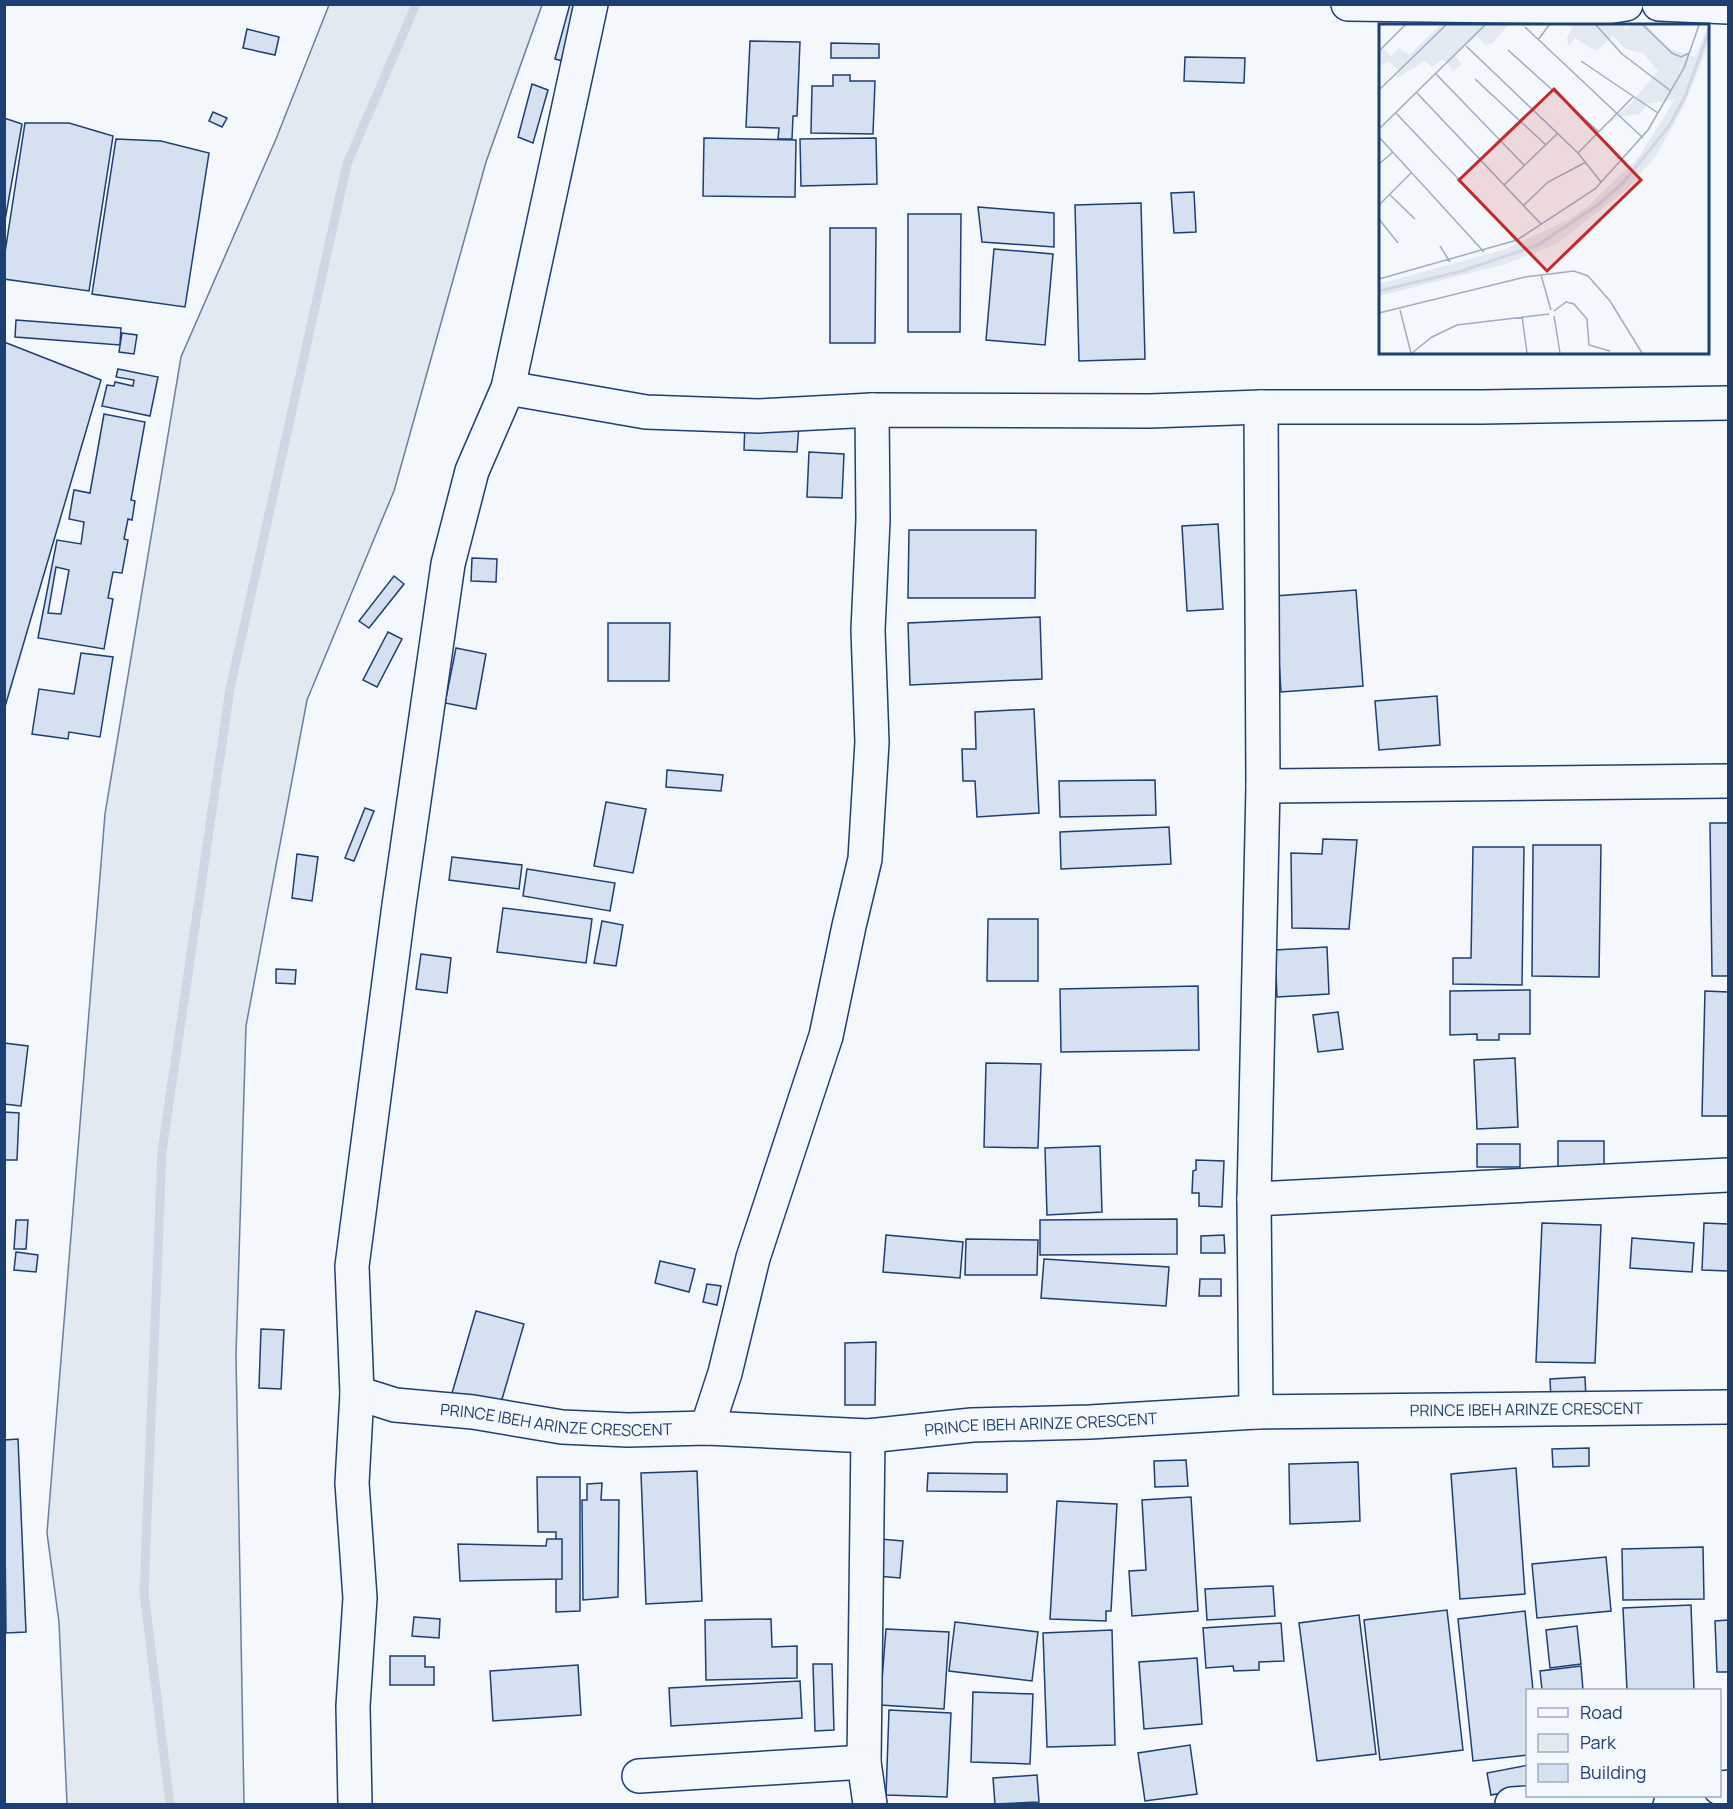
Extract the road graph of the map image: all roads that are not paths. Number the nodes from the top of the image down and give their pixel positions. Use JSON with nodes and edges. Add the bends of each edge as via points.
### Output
{"nodes":[{"id":1,"x":591,"y":4,"type":"edge"},
{"id":2,"x":1348,"y":4,"type":"edge"},
{"id":3,"x":1626,"y":4,"type":"edge"},
{"id":4,"x":1659,"y":4,"type":"edge"},
{"id":5,"x":1728,"y":7,"type":"edge"},
{"id":6,"x":508,"y":388,"type":"junction"},
{"id":7,"x":1728,"y":403,"type":"edge"},
{"id":8,"x":1261,"y":406,"type":"junction"},
{"id":9,"x":872,"y":410,"type":"junction"},
{"id":10,"x":1728,"y":781,"type":"edge"},
{"id":11,"x":1263,"y":786,"type":"junction"},
{"id":12,"x":1728,"y":1175,"type":"edge"},
{"id":13,"x":1254,"y":1199,"type":"junction"},
{"id":14,"x":357,"y":1393,"type":"junction"},
{"id":15,"x":1728,"y":1407,"type":"edge"},
{"id":16,"x":1256,"y":1412,"type":"junction"},
{"id":17,"x":707,"y":1428,"type":"junction"},
{"id":18,"x":868,"y":1436,"type":"junction"},
{"id":19,"x":864,"y":1762,"type":"junction"},
{"id":20,"x":639,"y":1776,"type":"dead end"},
{"id":21,"x":1621,"y":1797,"type":"edge"},
{"id":22,"x":355,"y":1804,"type":"edge"},
{"id":23,"x":870,"y":1804,"type":"edge"},
{"id":24,"x":1512,"y":1804,"type":"edge"}],
"edges":[{"from":1,"to":6,"type":"street"},
{"from":2,"to":3,"type":"street","via":[[1595,9]]},
{"from":4,"to":5,"type":"street"},
{"from":6,"to":9,"type":"street","via":[[646,412],[759,416]]},
{"from":6,"to":14,"type":"street","via":[[472,471],[448,564],[352,1266]]},
{"from":7,"to":8,"type":"street"},
{"from":8,"to":9,"type":"street","via":[[1150,411]]},
{"from":8,"to":11,"type":"street"},
{"from":9,"to":17,"type":"street","via":[[868,630],[872,742],[865,859],[826,1036],[753,1258],[725,1373]]},
{"from":10,"to":11,"type":"street"},
{"from":11,"to":13,"type":"street"},
{"from":12,"to":13,"type":"street"},
{"from":13,"to":16,"type":"street"},
{"from":14,"to":17,"type":"street","name":"PRINCE IBEH ARINZE CRESCENT","via":[[395,1405],[473,1412],[562,1427]]},
{"from":14,"to":22,"type":"street","via":[[352,1483],[360,1598],[353,1706]]},
{"from":15,"to":16,"type":"street","name":"PRINCE IBEH ARINZE CRESCENT"},
{"from":16,"to":18,"type":"street","name":"PRINCE IBEH ARINZE CRESCENT","via":[[972,1425]]},
{"from":17,"to":18,"type":"street","name":"PRINCE IBEH ARINZE CRESCENT"},
{"from":18,"to":19,"type":"street"},
{"from":19,"to":20,"type":"street"},
{"from":19,"to":23,"type":"street"},
{"from":21,"to":24,"type":"street"}]}
